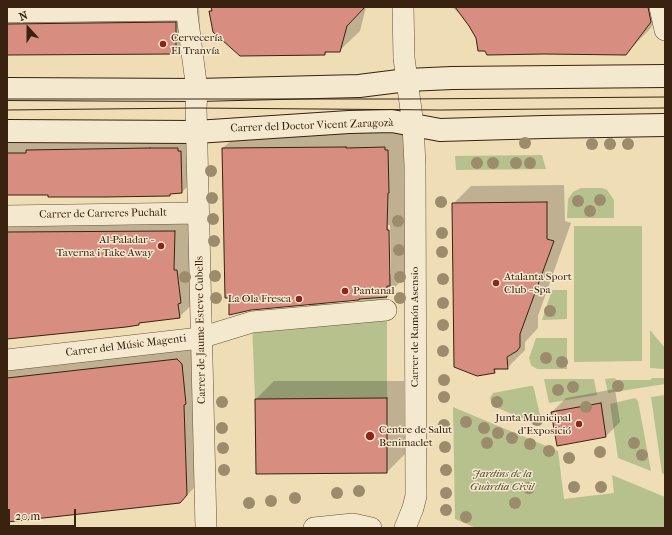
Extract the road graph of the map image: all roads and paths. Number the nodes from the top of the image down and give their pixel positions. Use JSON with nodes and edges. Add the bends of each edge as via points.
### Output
{"nodes":[{"id":1,"x":403,"y":7,"type":"edge"},
{"id":2,"x":660,"y":7,"type":"edge"},
{"id":3,"x":187,"y":9,"type":"edge"},
{"id":4,"x":7,"y":12,"type":"edge"},
{"id":5,"x":665,"y":30,"type":"edge"},
{"id":6,"x":665,"y":76,"type":"edge"},
{"id":7,"x":407,"y":80,"type":"junction"},
{"id":8,"x":7,"y":90,"type":"edge"},
{"id":9,"x":197,"y":90,"type":"junction"},
{"id":10,"x":413,"y":125,"type":"junction"},
{"id":11,"x":665,"y":125,"type":"edge"},
{"id":12,"x":7,"y":131,"type":"edge"},
{"id":13,"x":196,"y":132,"type":"junction"},
{"id":14,"x":198,"y":213,"type":"junction"},
{"id":15,"x":7,"y":216,"type":"edge"},
{"id":16,"x":386,"y":310,"type":"dead end"},
{"id":17,"x":200,"y":338,"type":"junction"},
{"id":18,"x":7,"y":360,"type":"edge"},
{"id":19,"x":206,"y":528,"type":"edge"},
{"id":20,"x":314,"y":528,"type":"edge"},
{"id":21,"x":371,"y":528,"type":"edge"},
{"id":22,"x":405,"y":528,"type":"edge"}],
"edges":[{"from":1,"to":7,"type":"street","name":"Carrer de Ramón Asensio"},
{"from":2,"to":5,"type":"street"},
{"from":3,"to":4,"type":"street"},
{"from":3,"to":9,"type":"street","name":"Carrer de Jaume Esteve Cubells"},
{"from":6,"to":7,"type":"street"},
{"from":7,"to":9,"type":"street","via":[[359,86]]},
{"from":7,"to":10,"type":"street","name":"Carrer de Ramón Asensio"},
{"from":8,"to":9,"type":"street"},
{"from":9,"to":13,"type":"street","name":"Carrer de Jaume Esteve Cubells"},
{"from":10,"to":11,"type":"street","name":"Carrer del Doctor Vicent Zaragozà","via":[[440,130]]},
{"from":10,"to":13,"type":"street","name":"Carrer del Doctor Vicent Zaragozà","via":[[392,121],[349,122]]},
{"from":10,"to":22,"type":"street","name":"Carrer de Ramón Asensio","via":[[416,496]]},
{"from":12,"to":13,"type":"street","name":"Carrer del Doctor Vicent Zaragozà"},
{"from":13,"to":14,"type":"street","name":"Carrer de Jaume Esteve Cubells"},
{"from":14,"to":15,"type":"street","name":"Carrer de Carreres Puchalt"},
{"from":14,"to":17,"type":"street","name":"Carrer de Jaume Esteve Cubells"},
{"from":16,"to":17,"type":"street","name":"Carrer del Músic Magenti","via":[[252,322]]},
{"from":17,"to":18,"type":"street","name":"Carrer del Músic Magenti"},
{"from":17,"to":19,"type":"street","name":"Carrer de Jaume Esteve Cubells"},
{"from":20,"to":21,"type":"street","via":[[353,524]]}]}
